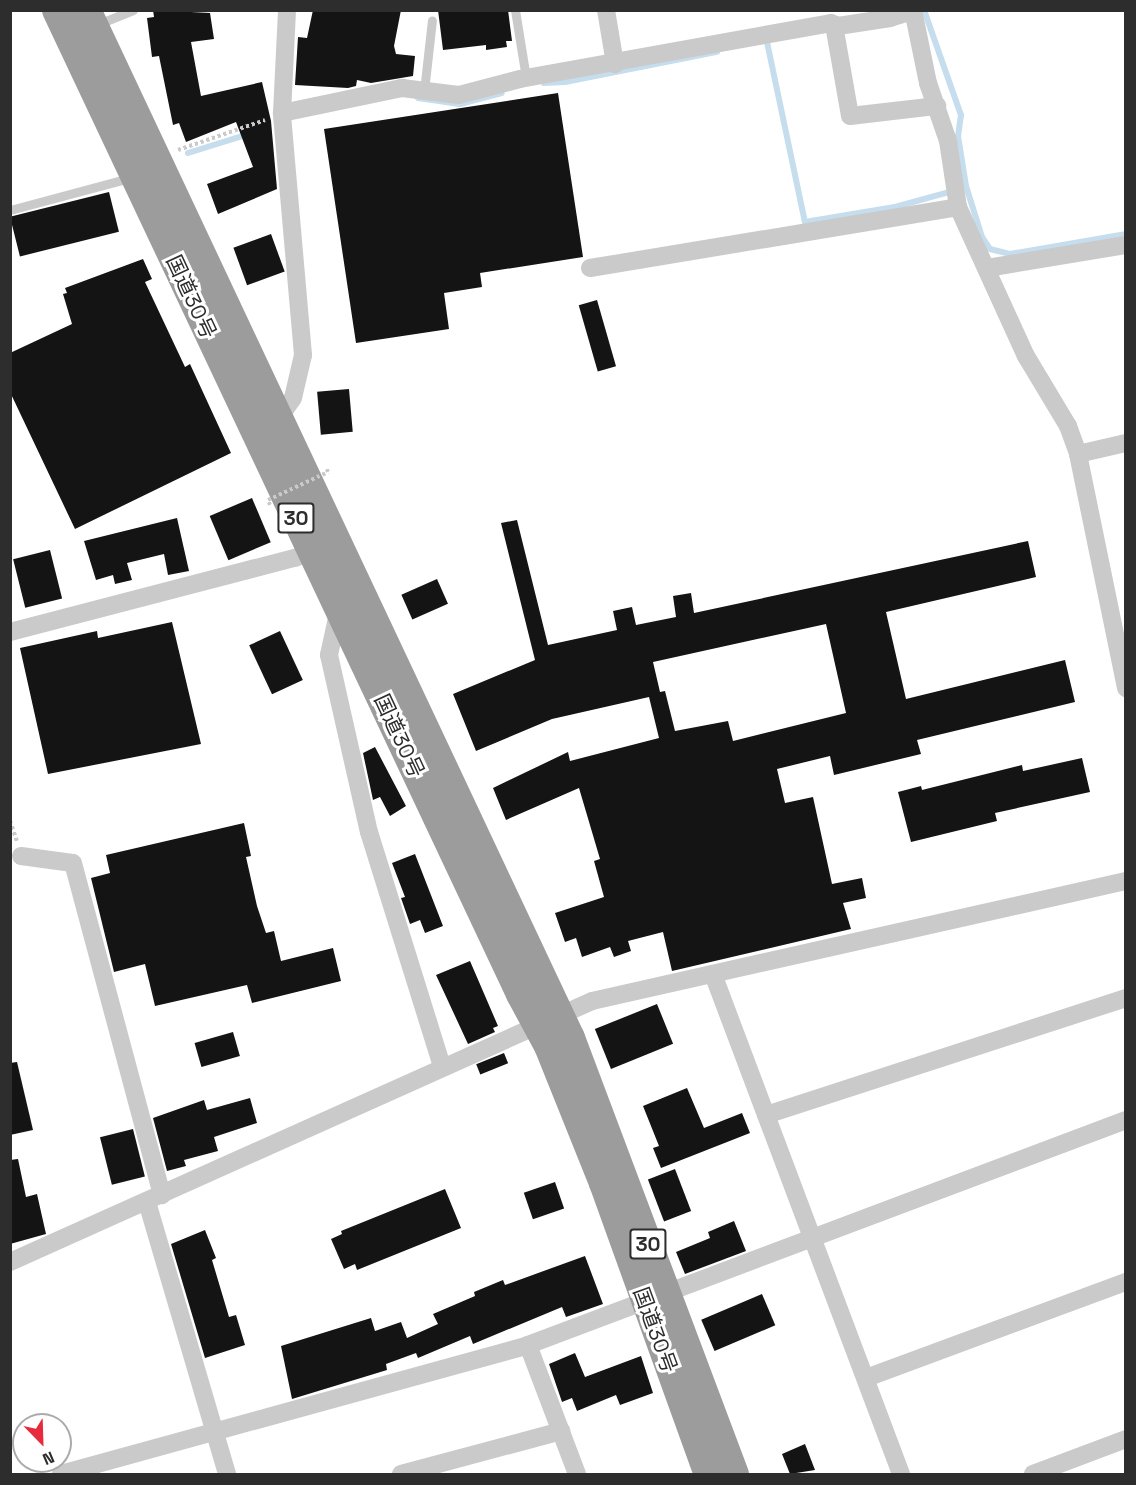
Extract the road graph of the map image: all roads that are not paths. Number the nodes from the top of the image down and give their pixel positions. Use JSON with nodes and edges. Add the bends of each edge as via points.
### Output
{"nodes":[{"id":1,"x":57,"y":10,"type":"edge"},
{"id":2,"x":133,"y":10,"type":"edge"},
{"id":3,"x":287,"y":10,"type":"edge"},
{"id":4,"x":515,"y":10,"type":"edge"},
{"id":5,"x":606,"y":10,"type":"edge"},
{"id":6,"x":913,"y":11,"type":"edge"},
{"id":7,"x":90,"y":18,"type":"edge"},
{"id":8,"x":432,"y":20,"type":"dead end"},
{"id":9,"x":834,"y":24,"type":"junction"},
{"id":10,"x":615,"y":64,"type":"junction"},
{"id":11,"x":526,"y":78,"type":"junction"},
{"id":12,"x":424,"y":91,"type":"junction"},
{"id":13,"x":937,"y":106,"type":"junction"},
{"id":14,"x":282,"y":120,"type":"junction"},
{"id":15,"x":135,"y":177,"type":"junction"},
{"id":16,"x":958,"y":207,"type":"junction"},
{"id":17,"x":10,"y":210,"type":"edge"},
{"id":18,"x":1125,"y":245,"type":"edge"},
{"id":19,"x":590,"y":268,"type":"dead end"},
{"id":20,"x":987,"y":268,"type":"junction"},
{"id":21,"x":267,"y":424,"type":"junction"},
{"id":22,"x":1125,"y":443,"type":"edge"},
{"id":23,"x":1078,"y":454,"type":"junction"},
{"id":24,"x":325,"y":545,"type":"junction"},
{"id":25,"x":339,"y":607,"type":"junction"},
{"id":26,"x":10,"y":632,"type":"edge"},
{"id":27,"x":1120,"y":636,"type":"edge"},
{"id":28,"x":1125,"y":688,"type":"edge"},
{"id":29,"x":21,"y":856,"type":"dead end"},
{"id":30,"x":1125,"y":882,"type":"edge"},
{"id":31,"x":713,"y":974,"type":"junction"},
{"id":32,"x":1125,"y":998,"type":"edge"},
{"id":33,"x":548,"y":1019,"type":"junction"},
{"id":34,"x":442,"y":1067,"type":"junction"},
{"id":35,"x":766,"y":1115,"type":"junction"},
{"id":36,"x":1125,"y":1120,"type":"edge"},
{"id":37,"x":154,"y":1199,"type":"junction"},
{"id":38,"x":812,"y":1236,"type":"junction"},
{"id":39,"x":10,"y":1262,"type":"edge"},
{"id":40,"x":1125,"y":1282,"type":"edge"},
{"id":41,"x":655,"y":1297,"type":"junction"},
{"id":42,"x":528,"y":1346,"type":"junction"},
{"id":43,"x":866,"y":1378,"type":"junction"},
{"id":44,"x":561,"y":1431,"type":"junction"},
{"id":45,"x":212,"y":1432,"type":"junction"},
{"id":46,"x":1125,"y":1439,"type":"edge"},
{"id":47,"x":62,"y":1474,"type":"edge"},
{"id":48,"x":227,"y":1474,"type":"edge"},
{"id":49,"x":401,"y":1474,"type":"edge"},
{"id":50,"x":577,"y":1474,"type":"edge"},
{"id":51,"x":709,"y":1474,"type":"edge"},
{"id":52,"x":734,"y":1474,"type":"edge"},
{"id":53,"x":902,"y":1474,"type":"edge"},
{"id":54,"x":1033,"y":1474,"type":"edge"}],
"edges":[{"from":1,"to":15,"type":"highway","name":"国道30号","number":"30"},
{"from":2,"to":7,"type":"lane"},
{"from":3,"to":14,"type":"street"},
{"from":4,"to":11,"type":"lane"},
{"from":5,"to":10,"type":"street"},
{"from":6,"to":9,"type":"street","via":[[890,18]]},
{"from":6,"to":13,"type":"street"},
{"from":7,"to":21,"type":"highway","name":"国道30号","number":"30"},
{"from":8,"to":12,"type":"lane"},
{"from":9,"to":10,"type":"street"},
{"from":9,"to":13,"type":"street","via":[[850,116]]},
{"from":10,"to":11,"type":"street"},
{"from":11,"to":12,"type":"street","via":[[459,95]]},
{"from":12,"to":14,"type":"street","via":[[380,91]]},
{"from":13,"to":16,"type":"street","via":[[948,141]]},
{"from":14,"to":21,"type":"street","via":[[303,355],[293,398]]},
{"from":15,"to":17,"type":"lane"},
{"from":15,"to":21,"type":"highway","name":"国道30号","number":"30"},
{"from":16,"to":19,"type":"street"},
{"from":16,"to":20,"type":"street"},
{"from":18,"to":20,"type":"street"},
{"from":20,"to":23,"type":"street","via":[[1026,356],[1068,426]]},
{"from":21,"to":24,"type":"highway","name":"国道30号","number":"30"},
{"from":22,"to":23,"type":"street"},
{"from":23,"to":27,"type":"street"},
{"from":24,"to":25,"type":"highway","name":"国道30号","number":"30"},
{"from":24,"to":26,"type":"street"},
{"from":24,"to":33,"type":"highway","name":"国道30号","number":"30"},
{"from":25,"to":33,"type":"highway","name":"国道30号","number":"30"},
{"from":25,"to":34,"type":"street","via":[[329,655],[369,832]]},
{"from":27,"to":28,"type":"street"},
{"from":29,"to":37,"type":"street","via":[[73,863]]},
{"from":30,"to":31,"type":"street"},
{"from":31,"to":33,"type":"street","via":[[592,1001]]},
{"from":31,"to":35,"type":"street"},
{"from":32,"to":35,"type":"street"},
{"from":33,"to":34,"type":"street"},
{"from":33,"to":41,"type":"highway","name":"国道30号","number":"30","via":[[623,1173]]},
{"from":34,"to":37,"type":"street"},
{"from":35,"to":38,"type":"street"},
{"from":36,"to":38,"type":"street"},
{"from":37,"to":39,"type":"street"},
{"from":37,"to":45,"type":"street"},
{"from":38,"to":41,"type":"street"},
{"from":38,"to":43,"type":"street"},
{"from":40,"to":43,"type":"street"},
{"from":41,"to":42,"type":"street"},
{"from":41,"to":51,"type":"highway","name":"国道30号","number":"30"},
{"from":41,"to":52,"type":"highway","name":"国道30号","number":"30"},
{"from":42,"to":44,"type":"street"},
{"from":42,"to":45,"type":"street"},
{"from":43,"to":53,"type":"street"},
{"from":44,"to":49,"type":"street"},
{"from":44,"to":50,"type":"street"},
{"from":45,"to":47,"type":"street"},
{"from":45,"to":48,"type":"street"},
{"from":46,"to":54,"type":"street"}]}
